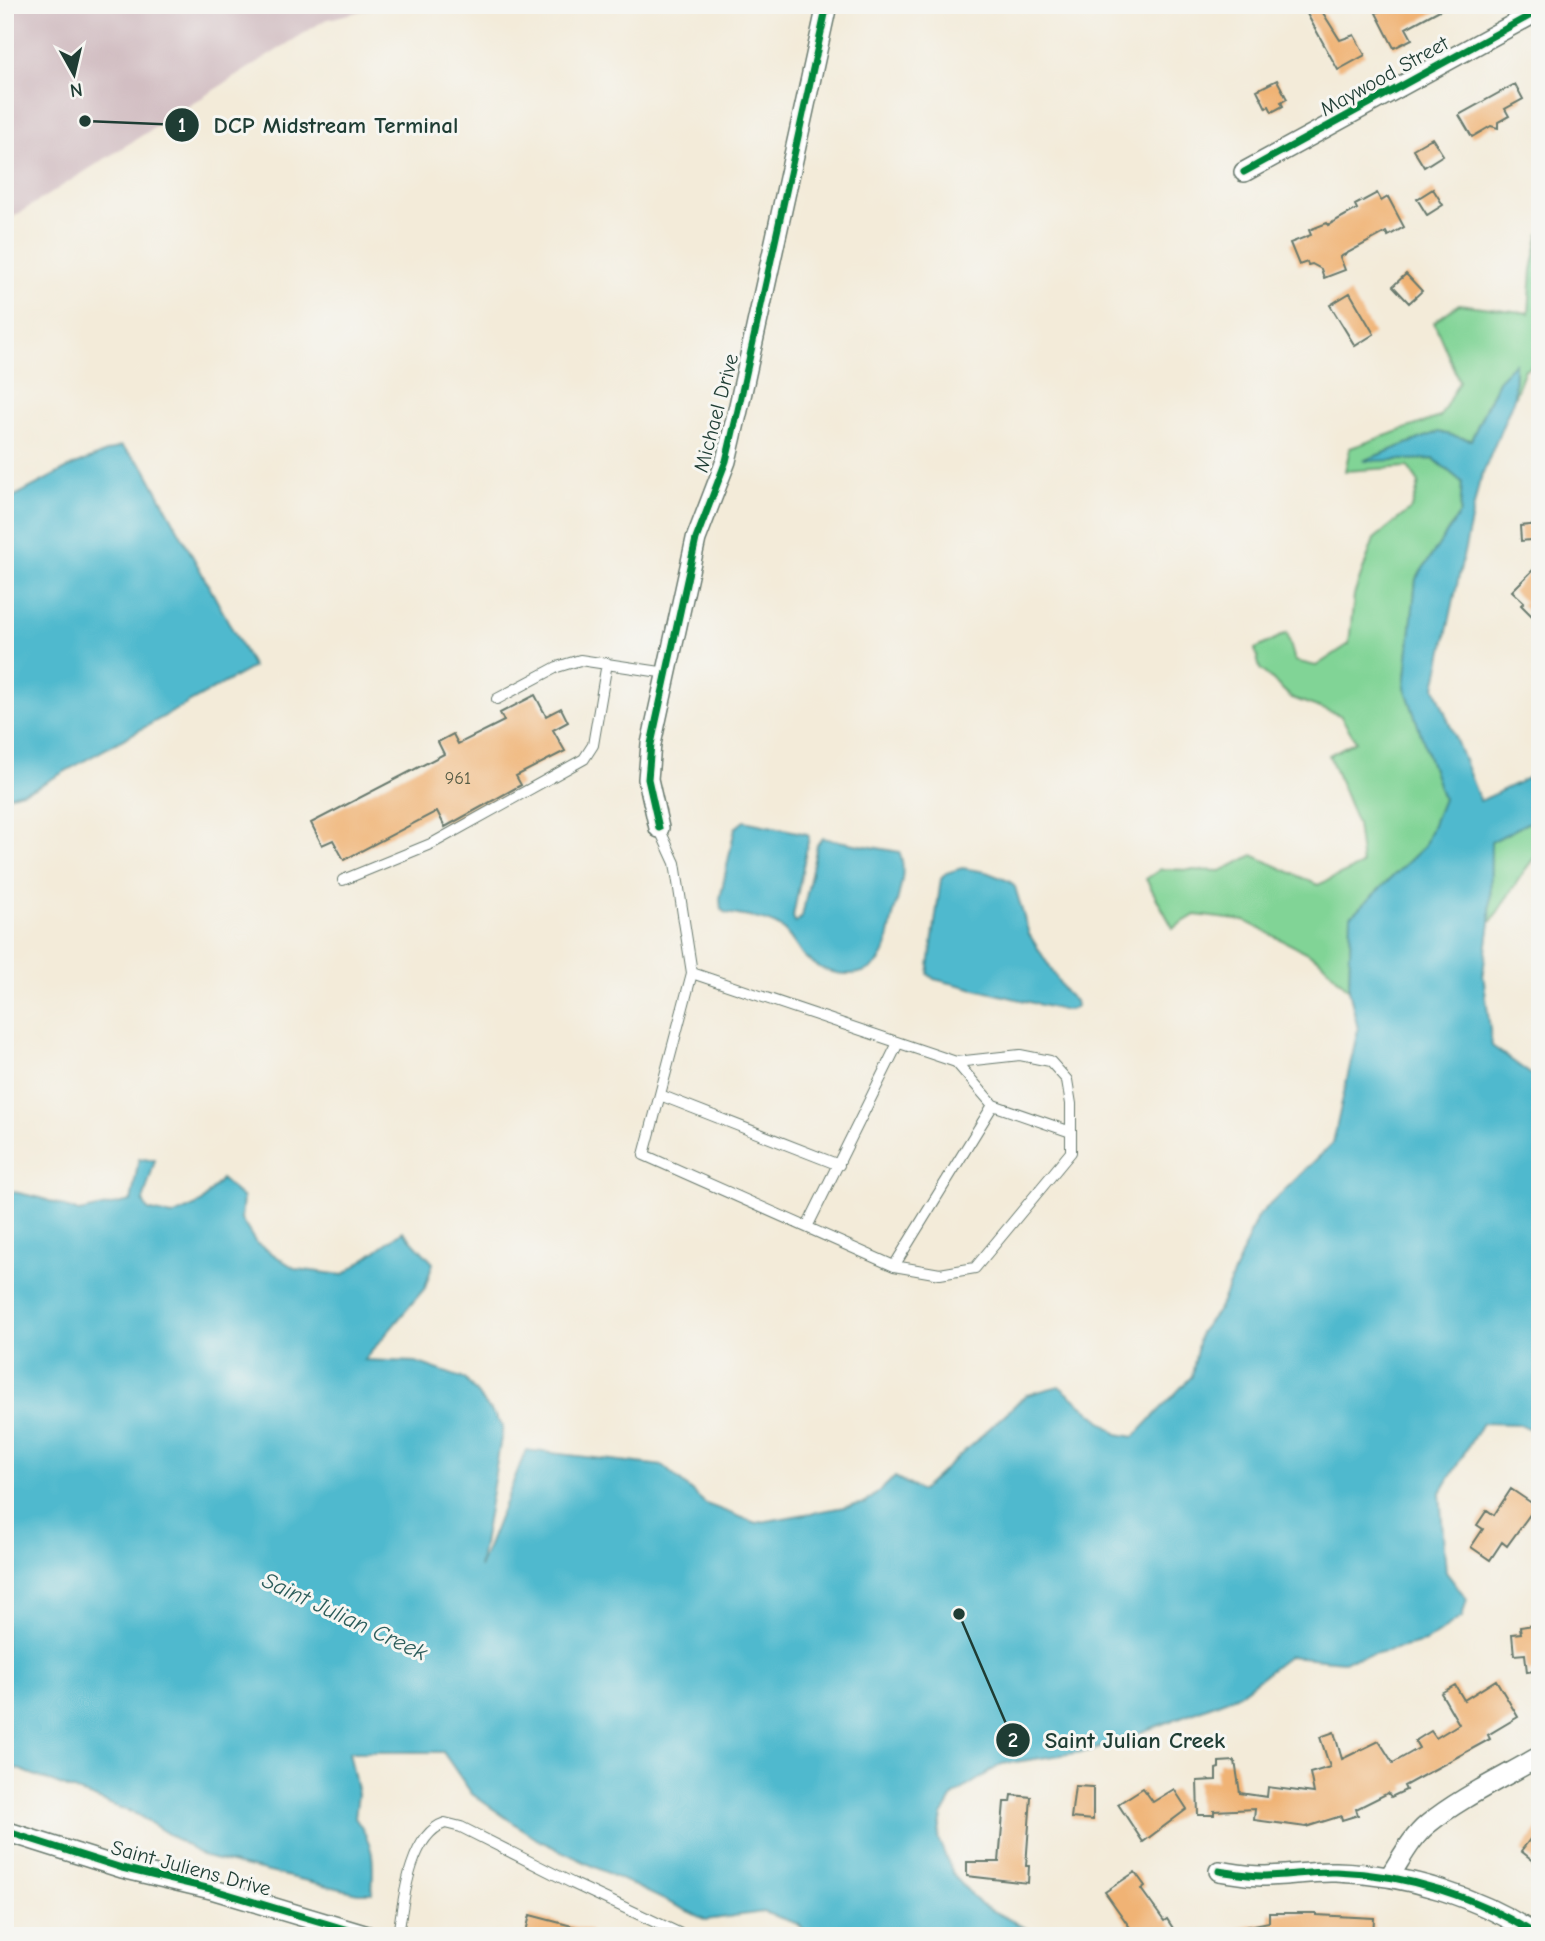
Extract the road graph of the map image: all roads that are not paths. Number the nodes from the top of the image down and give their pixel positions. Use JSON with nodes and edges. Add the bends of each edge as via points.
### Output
{"nodes":[{"id":1,"x":827,"y":5,"type":"edge"},
{"id":2,"x":1540,"y":10,"type":"edge"},
{"id":3,"x":1244,"y":172,"type":"dead end"},
{"id":4,"x":607,"y":663,"type":"junction"},
{"id":5,"x":667,"y":673,"type":"junction"},
{"id":6,"x":497,"y":699,"type":"dead end"},
{"id":7,"x":659,"y":828,"type":"joint"},
{"id":8,"x":343,"y":880,"type":"dead end"},
{"id":9,"x":692,"y":973,"type":"junction"},
{"id":10,"x":898,"y":1043,"type":"junction"},
{"id":11,"x":956,"y":1062,"type":"junction"},
{"id":12,"x":660,"y":1095,"type":"junction"},
{"id":13,"x":993,"y":1105,"type":"junction"},
{"id":14,"x":1071,"y":1132,"type":"junction"},
{"id":15,"x":839,"y":1165,"type":"junction"},
{"id":16,"x":807,"y":1227,"type":"junction"},
{"id":17,"x":894,"y":1266,"type":"junction"},
{"id":18,"x":1540,"y":1756,"type":"edge"},
{"id":19,"x":5,"y":1831,"type":"edge"},
{"id":20,"x":1219,"y":1871,"type":"dead end"},
{"id":21,"x":1389,"y":1877,"type":"junction"},
{"id":22,"x":368,"y":1936,"type":"edge"},
{"id":23,"x":398,"y":1936,"type":"edge"},
{"id":24,"x":685,"y":1936,"type":"edge"},
{"id":25,"x":1538,"y":1936,"type":"edge"}],
"edges":[{"from":1,"to":5,"type":"street","name":"Michael Drive","via":[[726,461],[696,539]]},
{"from":2,"to":3,"type":"street","name":"Maywood Street"},
{"from":4,"to":5,"type":"lane"},
{"from":4,"to":6,"type":"lane","via":[[580,660],[557,667]]},
{"from":4,"to":8,"type":"lane","via":[[593,745],[584,759],[433,844]]},
{"from":5,"to":7,"type":"street","name":"Michael Drive","via":[[648,779]]},
{"from":7,"to":9,"type":"lane","via":[[675,863]]},
{"from":9,"to":10,"type":"lane"},
{"from":9,"to":12,"type":"lane"},
{"from":10,"to":11,"type":"lane"},
{"from":10,"to":15,"type":"lane"},
{"from":11,"to":13,"type":"lane"},
{"from":11,"to":14,"type":"lane","via":[[1020,1055],[1050,1061],[1067,1080]]},
{"from":12,"to":15,"type":"lane"},
{"from":12,"to":16,"type":"lane","via":[[644,1155]]},
{"from":13,"to":14,"type":"lane"},
{"from":13,"to":17,"type":"lane"},
{"from":14,"to":17,"type":"lane","via":[[1071,1152],[975,1268],[940,1274]]},
{"from":15,"to":16,"type":"lane"},
{"from":16,"to":17,"type":"lane"},
{"from":18,"to":21,"type":"street","via":[[1427,1825]]},
{"from":19,"to":22,"type":"street","name":"Saint Juliens Drive"},
{"from":20,"to":21,"type":"street","via":[[1261,1876],[1333,1872]]},
{"from":21,"to":25,"type":"street","via":[[1482,1905]]},
{"from":23,"to":24,"type":"lane","via":[[421,1842],[445,1823]]}]}
